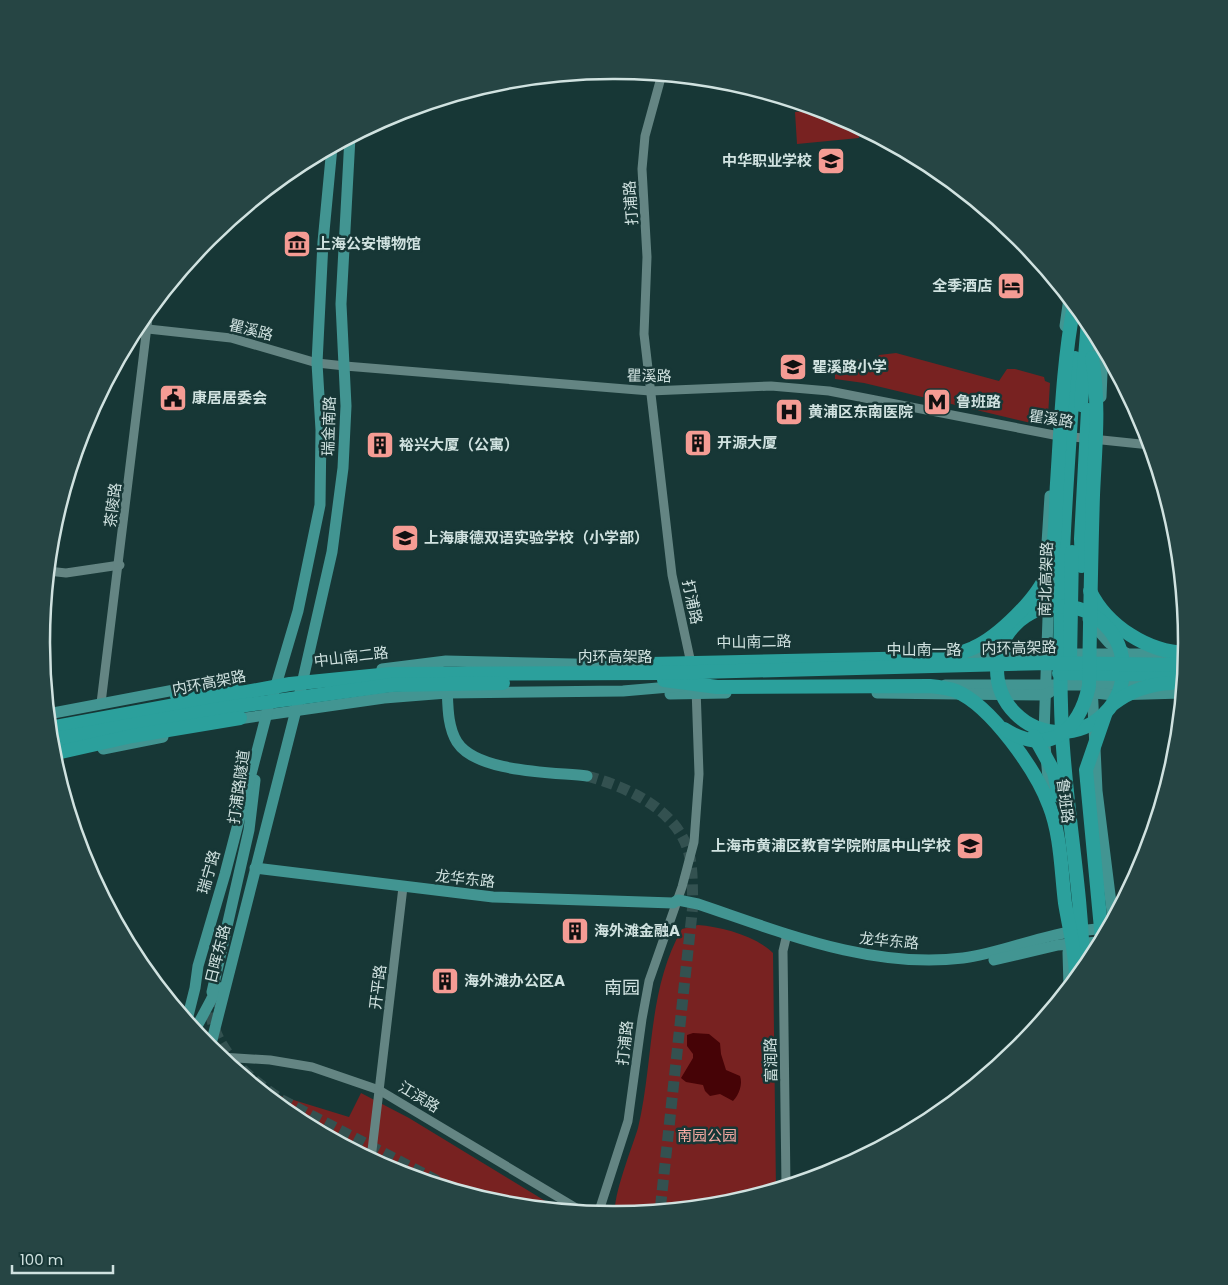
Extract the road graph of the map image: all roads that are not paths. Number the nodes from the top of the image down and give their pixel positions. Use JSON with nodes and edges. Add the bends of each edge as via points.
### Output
{"nodes":[{"id":1,"x":660,"y":81,"type":"edge"},
{"id":2,"x":350,"y":145,"type":"edge"},
{"id":3,"x":331,"y":154,"type":"edge"},
{"id":4,"x":1068,"y":309,"type":"edge"},
{"id":5,"x":1073,"y":316,"type":"edge"},
{"id":6,"x":1074,"y":316,"type":"edge"},
{"id":7,"x":1077,"y":321,"type":"edge"},
{"id":8,"x":148,"y":325,"type":"edge"},
{"id":9,"x":148,"y":329,"type":"junction"},
{"id":10,"x":1087,"y":336,"type":"edge"},
{"id":11,"x":1092,"y":344,"type":"edge"},
{"id":12,"x":1094,"y":348,"type":"edge"},
{"id":13,"x":1092,"y":358,"type":"junction"},
{"id":14,"x":1103,"y":362,"type":"edge"},
{"id":15,"x":317,"y":363,"type":"junction"},
{"id":16,"x":345,"y":366,"type":"junction"},
{"id":17,"x":650,"y":391,"type":"junction"},
{"id":18,"x":1060,"y":435,"type":"junction"},
{"id":19,"x":1095,"y":439,"type":"junction"},
{"id":20,"x":1142,"y":444,"type":"edge"},
{"id":21,"x":120,"y":565,"type":"junction"},
{"id":22,"x":55,"y":572,"type":"edge"},
{"id":23,"x":1087,"y":577,"type":"junction"},
{"id":24,"x":1036,"y":594,"type":"junction"},
{"id":25,"x":1092,"y":595,"type":"junction"},
{"id":26,"x":1086,"y":616,"type":"junction"},
{"id":27,"x":1020,"y":620,"type":"junction"},
{"id":28,"x":1101,"y":622,"type":"junction"},
{"id":29,"x":991,"y":636,"type":"junction"},
{"id":30,"x":1114,"y":636,"type":"junction"},
{"id":31,"x":1150,"y":646,"type":"junction"},
{"id":32,"x":1178,"y":653,"type":"edge"},
{"id":33,"x":1130,"y":654,"type":"junction"},
{"id":34,"x":1171,"y":654,"type":"junction"},
{"id":35,"x":1178,"y":654,"type":"edge"},
{"id":36,"x":1025,"y":655,"type":"junction"},
{"id":37,"x":1090,"y":656,"type":"junction"},
{"id":38,"x":1053,"y":660,"type":"junction"},
{"id":39,"x":446,"y":661,"type":"junction"},
{"id":40,"x":1177,"y":663,"type":"edge"},
{"id":41,"x":1177,"y":663,"type":"edge"},
{"id":42,"x":982,"y":665,"type":"junction"},
{"id":43,"x":692,"y":667,"type":"junction"},
{"id":44,"x":539,"y":673,"type":"junction"},
{"id":45,"x":1177,"y":675,"type":"edge"},
{"id":46,"x":303,"y":678,"type":"junction"},
{"id":47,"x":279,"y":680,"type":"junction"},
{"id":48,"x":664,"y":680,"type":"junction"},
{"id":49,"x":1177,"y":683,"type":"edge"},
{"id":50,"x":973,"y":684,"type":"junction"},
{"id":51,"x":1177,"y":684,"type":"edge"},
{"id":52,"x":243,"y":687,"type":"junction"},
{"id":53,"x":1089,"y":687,"type":"junction"},
{"id":54,"x":1045,"y":689,"type":"junction"},
{"id":55,"x":696,"y":690,"type":"junction"},
{"id":56,"x":447,"y":693,"type":"junction"},
{"id":57,"x":1175,"y":693,"type":"edge"},
{"id":58,"x":1014,"y":695,"type":"junction"},
{"id":59,"x":101,"y":703,"type":"junction"},
{"id":60,"x":1109,"y":708,"type":"junction"},
{"id":61,"x":296,"y":710,"type":"junction"},
{"id":62,"x":55,"y":713,"type":"edge"},
{"id":63,"x":1017,"y":714,"type":"junction"},
{"id":64,"x":266,"y":715,"type":"junction"},
{"id":65,"x":240,"y":718,"type":"junction"},
{"id":66,"x":56,"y":720,"type":"edge"},
{"id":67,"x":998,"y":725,"type":"junction"},
{"id":68,"x":57,"y":728,"type":"edge"},
{"id":69,"x":57,"y":728,"type":"edge"},
{"id":70,"x":262,"y":732,"type":"junction"},
{"id":71,"x":59,"y":739,"type":"edge"},
{"id":72,"x":60,"y":745,"type":"edge"},
{"id":73,"x":61,"y":752,"type":"edge"},
{"id":74,"x":62,"y":757,"type":"edge"},
{"id":75,"x":587,"y":776,"type":"tunnel mouth"},
{"id":76,"x":255,"y":868,"type":"junction"},
{"id":77,"x":403,"y":887,"type":"junction"},
{"id":78,"x":675,"y":903,"type":"junction"},
{"id":79,"x":1111,"y":909,"type":"edge"},
{"id":80,"x":1101,"y":927,"type":"edge"},
{"id":81,"x":1099,"y":930,"type":"edge"},
{"id":82,"x":786,"y":937,"type":"junction"},
{"id":83,"x":1067,"y":938,"type":"junction"},
{"id":84,"x":1092,"y":941,"type":"edge"},
{"id":85,"x":1092,"y":942,"type":"edge"},
{"id":86,"x":1078,"y":963,"type":"edge"},
{"id":87,"x":1077,"y":964,"type":"edge"},
{"id":88,"x":1077,"y":964,"type":"edge"},
{"id":89,"x":1069,"y":976,"type":"edge"},
{"id":90,"x":195,"y":988,"type":"junction"},
{"id":91,"x":212,"y":992,"type":"tunnel mouth"},
{"id":92,"x":188,"y":1012,"type":"edge"},
{"id":93,"x":196,"y":1020,"type":"edge"},
{"id":94,"x":198,"y":1022,"type":"edge"},
{"id":95,"x":212,"y":1038,"type":"edge"},
{"id":96,"x":232,"y":1058,"type":"edge"},
{"id":97,"x":379,"y":1090,"type":"junction"},
{"id":98,"x":372,"y":1151,"type":"edge"},
{"id":99,"x":786,"y":1180,"type":"edge"},
{"id":100,"x":571,"y":1205,"type":"edge"},
{"id":101,"x":601,"y":1206,"type":"edge"}],
"edges":[{"from":1,"to":17,"type":"street","name":"打浦路","via":[[645,136],[642,169],[647,257],[644,334]]},
{"from":2,"to":16,"type":"main road","name":"瑞金南路","via":[[341,304]]},
{"from":3,"to":15,"type":"main road","name":"瑞金南路"},
{"from":4,"to":18,"type":"main road"},
{"from":5,"to":24,"type":"highway","via":[[1064,379],[1052,552],[1047,573]]},
{"from":6,"to":18,"type":"main road"},
{"from":7,"to":86,"type":"highway","name":"南北高架路","via":[[1060,632],[1063,742]]},
{"from":8,"to":9,"type":"street","name":"茶陵路"},
{"from":9,"to":15,"type":"street","name":"瞿溪路","via":[[231,338]]},
{"from":9,"to":21,"type":"street","name":"茶陵路"},
{"from":10,"to":85,"type":"highway","name":"南北高架路","via":[[1073,536],[1070,641],[1072,732]]},
{"from":11,"to":13,"type":"highway"},
{"from":12,"to":19,"type":"main road"},
{"from":13,"to":25,"type":"highway","via":[[1081,538],[1083,571]]},
{"from":13,"to":67,"type":"highway","via":[[1097,386],[1097,434],[1086,700],[1068,730],[1045,741],[1027,740]]},
{"from":14,"to":19,"type":"main road"},
{"from":15,"to":16,"type":"street","name":"瞿溪路"},
{"from":15,"to":47,"type":"main road","name":"瑞金南路","via":[[321,430],[320,505],[298,611]]},
{"from":16,"to":17,"type":"street","name":"瞿溪路"},
{"from":16,"to":46,"type":"main road","name":"瑞金南路","via":[[343,468],[332,552]]},
{"from":17,"to":18,"type":"street","name":"瞿溪路","via":[[771,386],[829,391]]},
{"from":17,"to":43,"type":"street","name":"打浦路","via":[[672,575]]},
{"from":18,"to":19,"type":"street","name":"瞿溪路"},
{"from":18,"to":38,"type":"main road","via":[[1045,592],[1047,640]]},
{"from":19,"to":20,"type":"street","name":"瞿溪路"},
{"from":19,"to":23,"type":"main road","via":[[1087,502]]},
{"from":21,"to":22,"type":"street"},
{"from":21,"to":59,"type":"street","name":"茶陵路"},
{"from":23,"to":26,"type":"main road"},
{"from":23,"to":34,"type":"main road","via":[[1098,600],[1139,642]]},
{"from":24,"to":27,"type":"highway"},
{"from":24,"to":29,"type":"highway"},
{"from":25,"to":28,"type":"highway"},
{"from":25,"to":31,"type":"highway","via":[[1122,629]]},
{"from":26,"to":33,"type":"main road","via":[[1108,643]]},
{"from":26,"to":37,"type":"main road"},
{"from":27,"to":28,"type":"highway","via":[[1048,607],[1064,606],[1086,612]]},
{"from":27,"to":29,"type":"highway"},
{"from":27,"to":63,"type":"highway","via":[[1005,638],[997,661],[1001,692]]},
{"from":28,"to":30,"type":"highway"},
{"from":29,"to":44,"type":"highway","via":[[963,652],[925,658],[673,663]]},
{"from":30,"to":31,"type":"highway"},
{"from":30,"to":60,"type":"highway","via":[[1121,654],[1123,674],[1120,689]]},
{"from":31,"to":32,"type":"highway"},
{"from":33,"to":34,"type":"main road"},
{"from":33,"to":37,"type":"main road"},
{"from":34,"to":35,"type":"main road"},
{"from":36,"to":38,"type":"main road","name":"中山南二路"},
{"from":36,"to":42,"type":"main road"},
{"from":36,"to":43,"type":"main road","name":"中山南二路","via":[[706,658]]},
{"from":37,"to":38,"type":"main road","name":"中山南二路"},
{"from":37,"to":40,"type":"main road","via":[[1110,661]]},
{"from":37,"to":53,"type":"main road"},
{"from":38,"to":42,"type":"main road","name":"中山南一路"},
{"from":38,"to":53,"type":"main road","via":[[1072,678]]},
{"from":38,"to":54,"type":"main road","name":"鲁班路"},
{"from":39,"to":43,"type":"main road","name":"中山南二路"},
{"from":39,"to":46,"type":"main road","name":"中山南二路"},
{"from":39,"to":56,"type":"main road"},
{"from":41,"to":44,"type":"highway","name":"内环高架路"},
{"from":42,"to":43,"type":"main road","name":"中山南一路"},
{"from":43,"to":55,"type":"street","name":"打浦路"},
{"from":44,"to":68,"type":"highway","name":"内环高架路","via":[[390,674],[290,684]]},
{"from":45,"to":48,"type":"highway","name":"内环高架路","via":[[1049,673]]},
{"from":46,"to":47,"type":"main road","name":"中山南二路"},
{"from":46,"to":61,"type":"main road","name":"瑞金南路"},
{"from":47,"to":52,"type":"main road","name":"中山南二路"},
{"from":47,"to":64,"type":"main road","name":"瑞金南路"},
{"from":48,"to":67,"type":"highway","via":[[717,687],[904,685],[944,688],[970,700]]},
{"from":48,"to":71,"type":"highway","name":"内环高架路","via":[[391,685],[225,708]]},
{"from":49,"to":53,"type":"main road"},
{"from":50,"to":54,"type":"main road"},
{"from":50,"to":55,"type":"main road"},
{"from":50,"to":58,"type":"main road"},
{"from":51,"to":60,"type":"highway","via":[[1147,686],[1124,696]]},
{"from":52,"to":59,"type":"main road","name":"中山南二路","via":[[223,681]]},
{"from":52,"to":66,"type":"highway","via":[[204,690]]},
{"from":52,"to":69,"type":"main road","name":"中山南二路"},
{"from":53,"to":54,"type":"main road"},
{"from":53,"to":57,"type":"main road","via":[[1113,695]]},
{"from":53,"to":79,"type":"main road","via":[[1096,791]]},
{"from":54,"to":58,"type":"main road"},
{"from":54,"to":83,"type":"main road","name":"鲁班路","via":[[1047,775]]},
{"from":55,"to":56,"type":"main road","via":[[654,694],[623,691]]},
{"from":55,"to":58,"type":"main road"},
{"from":55,"to":78,"type":"street","name":"打浦路","via":[[700,774],[698,811],[694,842]]},
{"from":56,"to":61,"type":"main road"},
{"from":56,"to":75,"type":"main road","via":[[452,730],[458,743],[473,757],[491,765]]},
{"from":59,"to":62,"type":"main road","name":"中山南二路"},
{"from":60,"to":63,"type":"highway","via":[[1090,724],[1063,732],[1040,728]]},
{"from":60,"to":80,"type":"highway","via":[[1086,770]]},
{"from":61,"to":64,"type":"main road"},
{"from":61,"to":76,"type":"main road","name":"日晖东路"},
{"from":63,"to":87,"type":"highway","via":[[1042,746],[1057,782]]},
{"from":64,"to":65,"type":"main road"},
{"from":64,"to":70,"type":"main road"},
{"from":65,"to":72,"type":"main road"},
{"from":65,"to":73,"type":"highway"},
{"from":65,"to":74,"type":"main road","via":[[171,736]]},
{"from":67,"to":88,"type":"highway","via":[[1038,780],[1050,806]]},
{"from":70,"to":90,"type":"main road","name":"瑞宁路","via":[[198,966]]},
{"from":70,"to":91,"type":"main road","name":"打浦路隧道","via":[[249,830]]},
{"from":76,"to":77,"type":"main road","name":"龙华东路"},
{"from":76,"to":94,"type":"main road","name":"日晖东路","via":[[246,876],[217,989]]},
{"from":76,"to":95,"type":"main road","name":"日晖东路"},
{"from":77,"to":78,"type":"main road","name":"龙华东路","via":[[493,897]]},
{"from":77,"to":97,"type":"street","name":"开平路"},
{"from":78,"to":82,"type":"main road","name":"龙华东路","via":[[698,904]]},
{"from":78,"to":101,"type":"street","name":"打浦路","via":[[645,1001],[628,1121]]},
{"from":81,"to":83,"type":"main road","name":"龙华东路"},
{"from":82,"to":83,"type":"main road","name":"龙华东路","via":[[865,955],[935,960],[988,954]]},
{"from":82,"to":99,"type":"street","name":"富润路"},
{"from":83,"to":84,"type":"main road","name":"龙华东路"},
{"from":83,"to":89,"type":"main road","name":"鲁班路"},
{"from":90,"to":92,"type":"main road","name":"瑞宁路"},
{"from":90,"to":93,"type":"main road","name":"日晖东路"},
{"from":96,"to":97,"type":"street","name":"江滨路","via":[[312,1067]]},
{"from":97,"to":98,"type":"street","name":"开平路"},
{"from":97,"to":100,"type":"street","name":"江滨路"}]}
